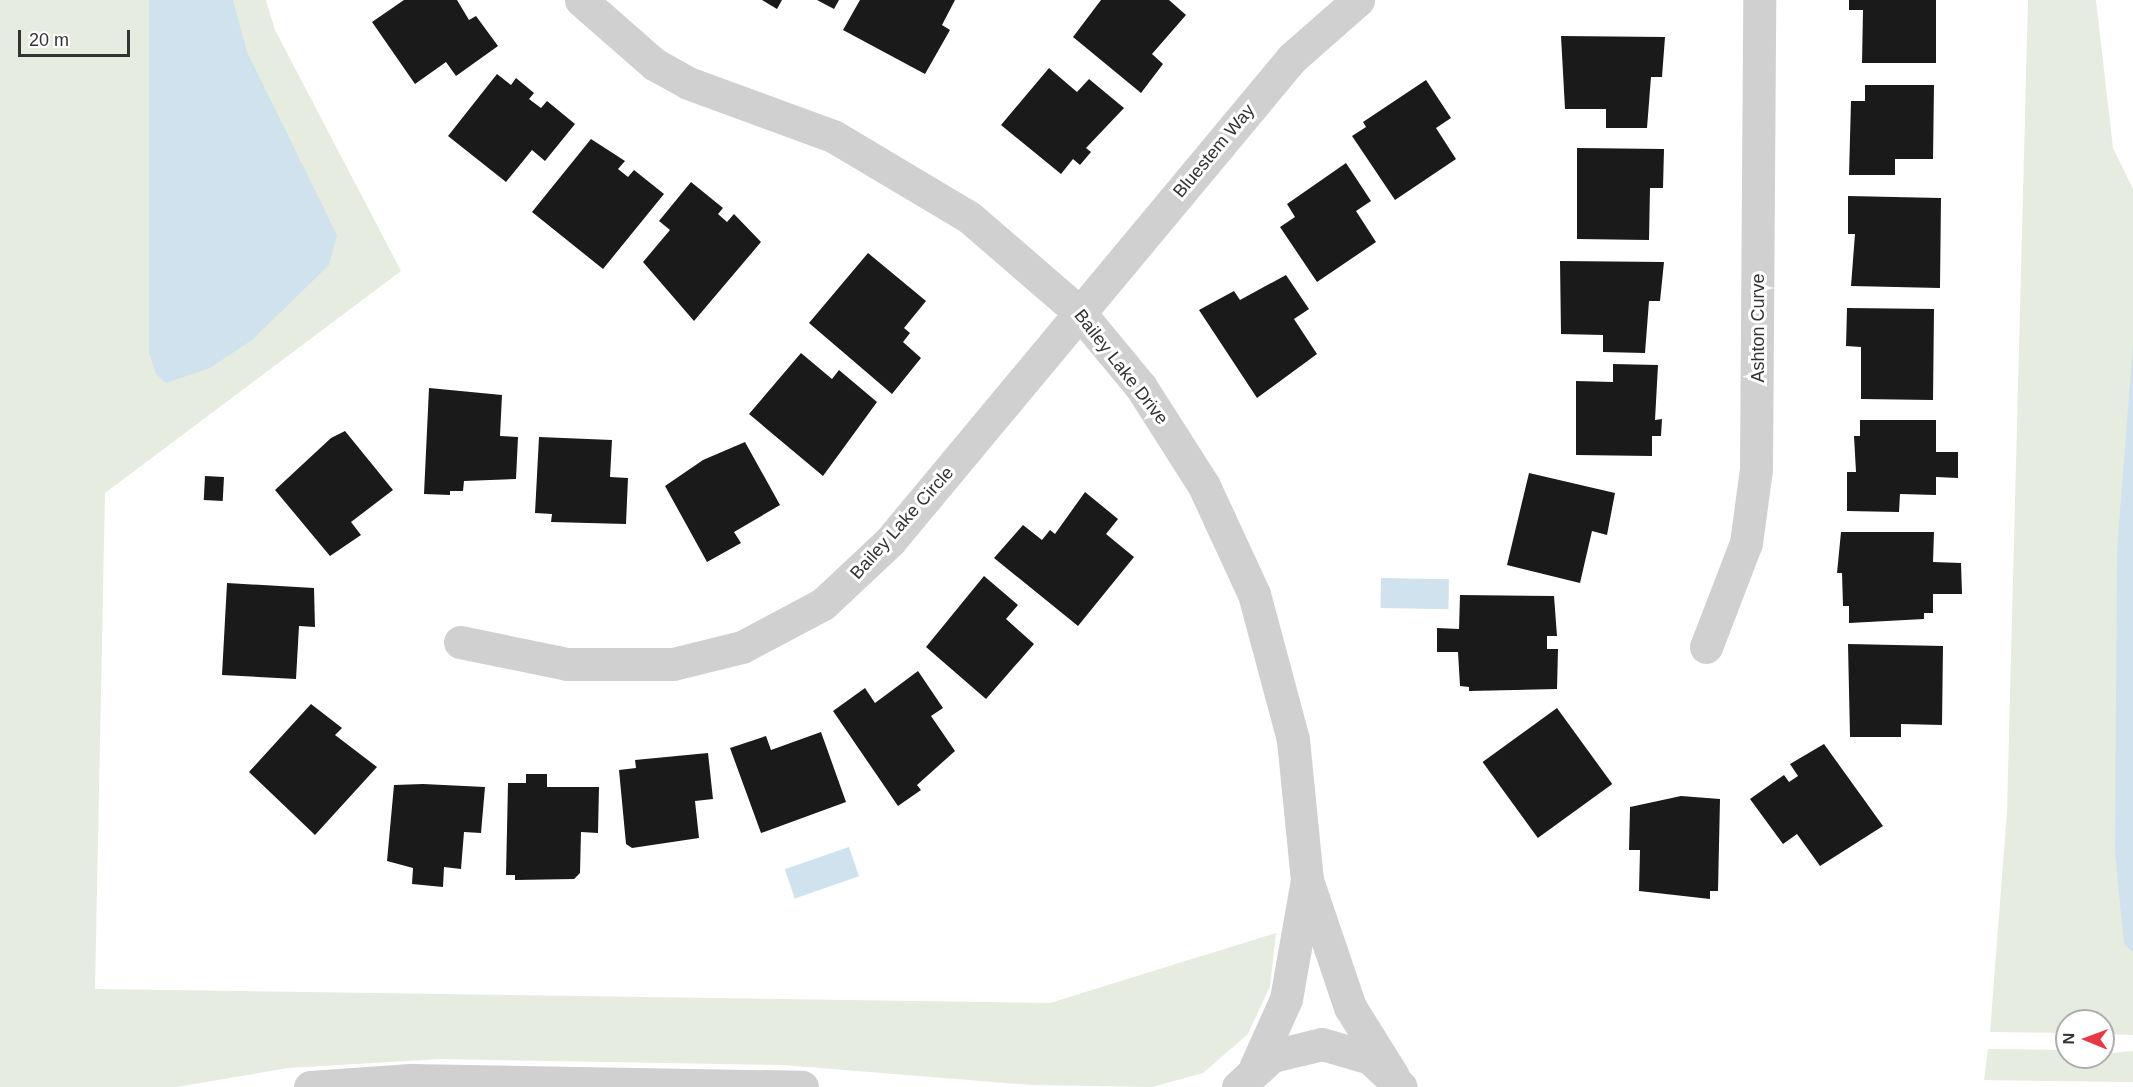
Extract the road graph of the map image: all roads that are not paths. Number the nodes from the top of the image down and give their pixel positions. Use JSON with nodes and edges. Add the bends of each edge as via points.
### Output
{"nodes":[{"id":1,"x":581,"y":0,"type":"edge"},
{"id":2,"x":1358,"y":0,"type":"edge"},
{"id":3,"x":1759,"y":0,"type":"edge"},
{"id":4,"x":1079,"y":312,"type":"junction"},
{"id":5,"x":460,"y":642,"type":"dead end"},
{"id":6,"x":1706,"y":647,"type":"dead end"},
{"id":7,"x":1307,"y":880,"type":"junction"},
{"id":8,"x":1241,"y":1079,"type":"edge"},
{"id":9,"x":1399,"y":1082,"type":"edge"},
{"id":10,"x":310,"y":1087,"type":"edge"},
{"id":11,"x":802,"y":1087,"type":"edge"}],
"edges":[{"from":1,"to":4,"type":"street","name":"Bailey Lake Drive","via":[[654,64],[688,83],[833,136],[935,195],[1003,243]]},
{"from":2,"to":4,"type":"street","name":"Bluestem Way","via":[[1292,58]]},
{"from":3,"to":6,"type":"street","name":"Ashton Curve","via":[[1756,469],[1746,543]]},
{"from":4,"to":5,"type":"street","name":"Bailey Lake Circle","via":[[876,557],[839,592],[786,626],[716,656],[653,666],[567,664]]},
{"from":4,"to":7,"type":"street","name":"Bailey Lake Drive","via":[[1165,420],[1244,568],[1285,698]]},
{"from":7,"to":8,"type":"street","name":"Bailey Lake Drive","via":[[1287,999]]},
{"from":7,"to":9,"type":"street","name":"Bailey Lake Drive","via":[[1344,995]]},
{"from":8,"to":9,"type":"street","via":[[1284,1051],[1322,1044],[1358,1052]]},
{"from":10,"to":11,"type":"street","via":[[418,1080]]}]}
